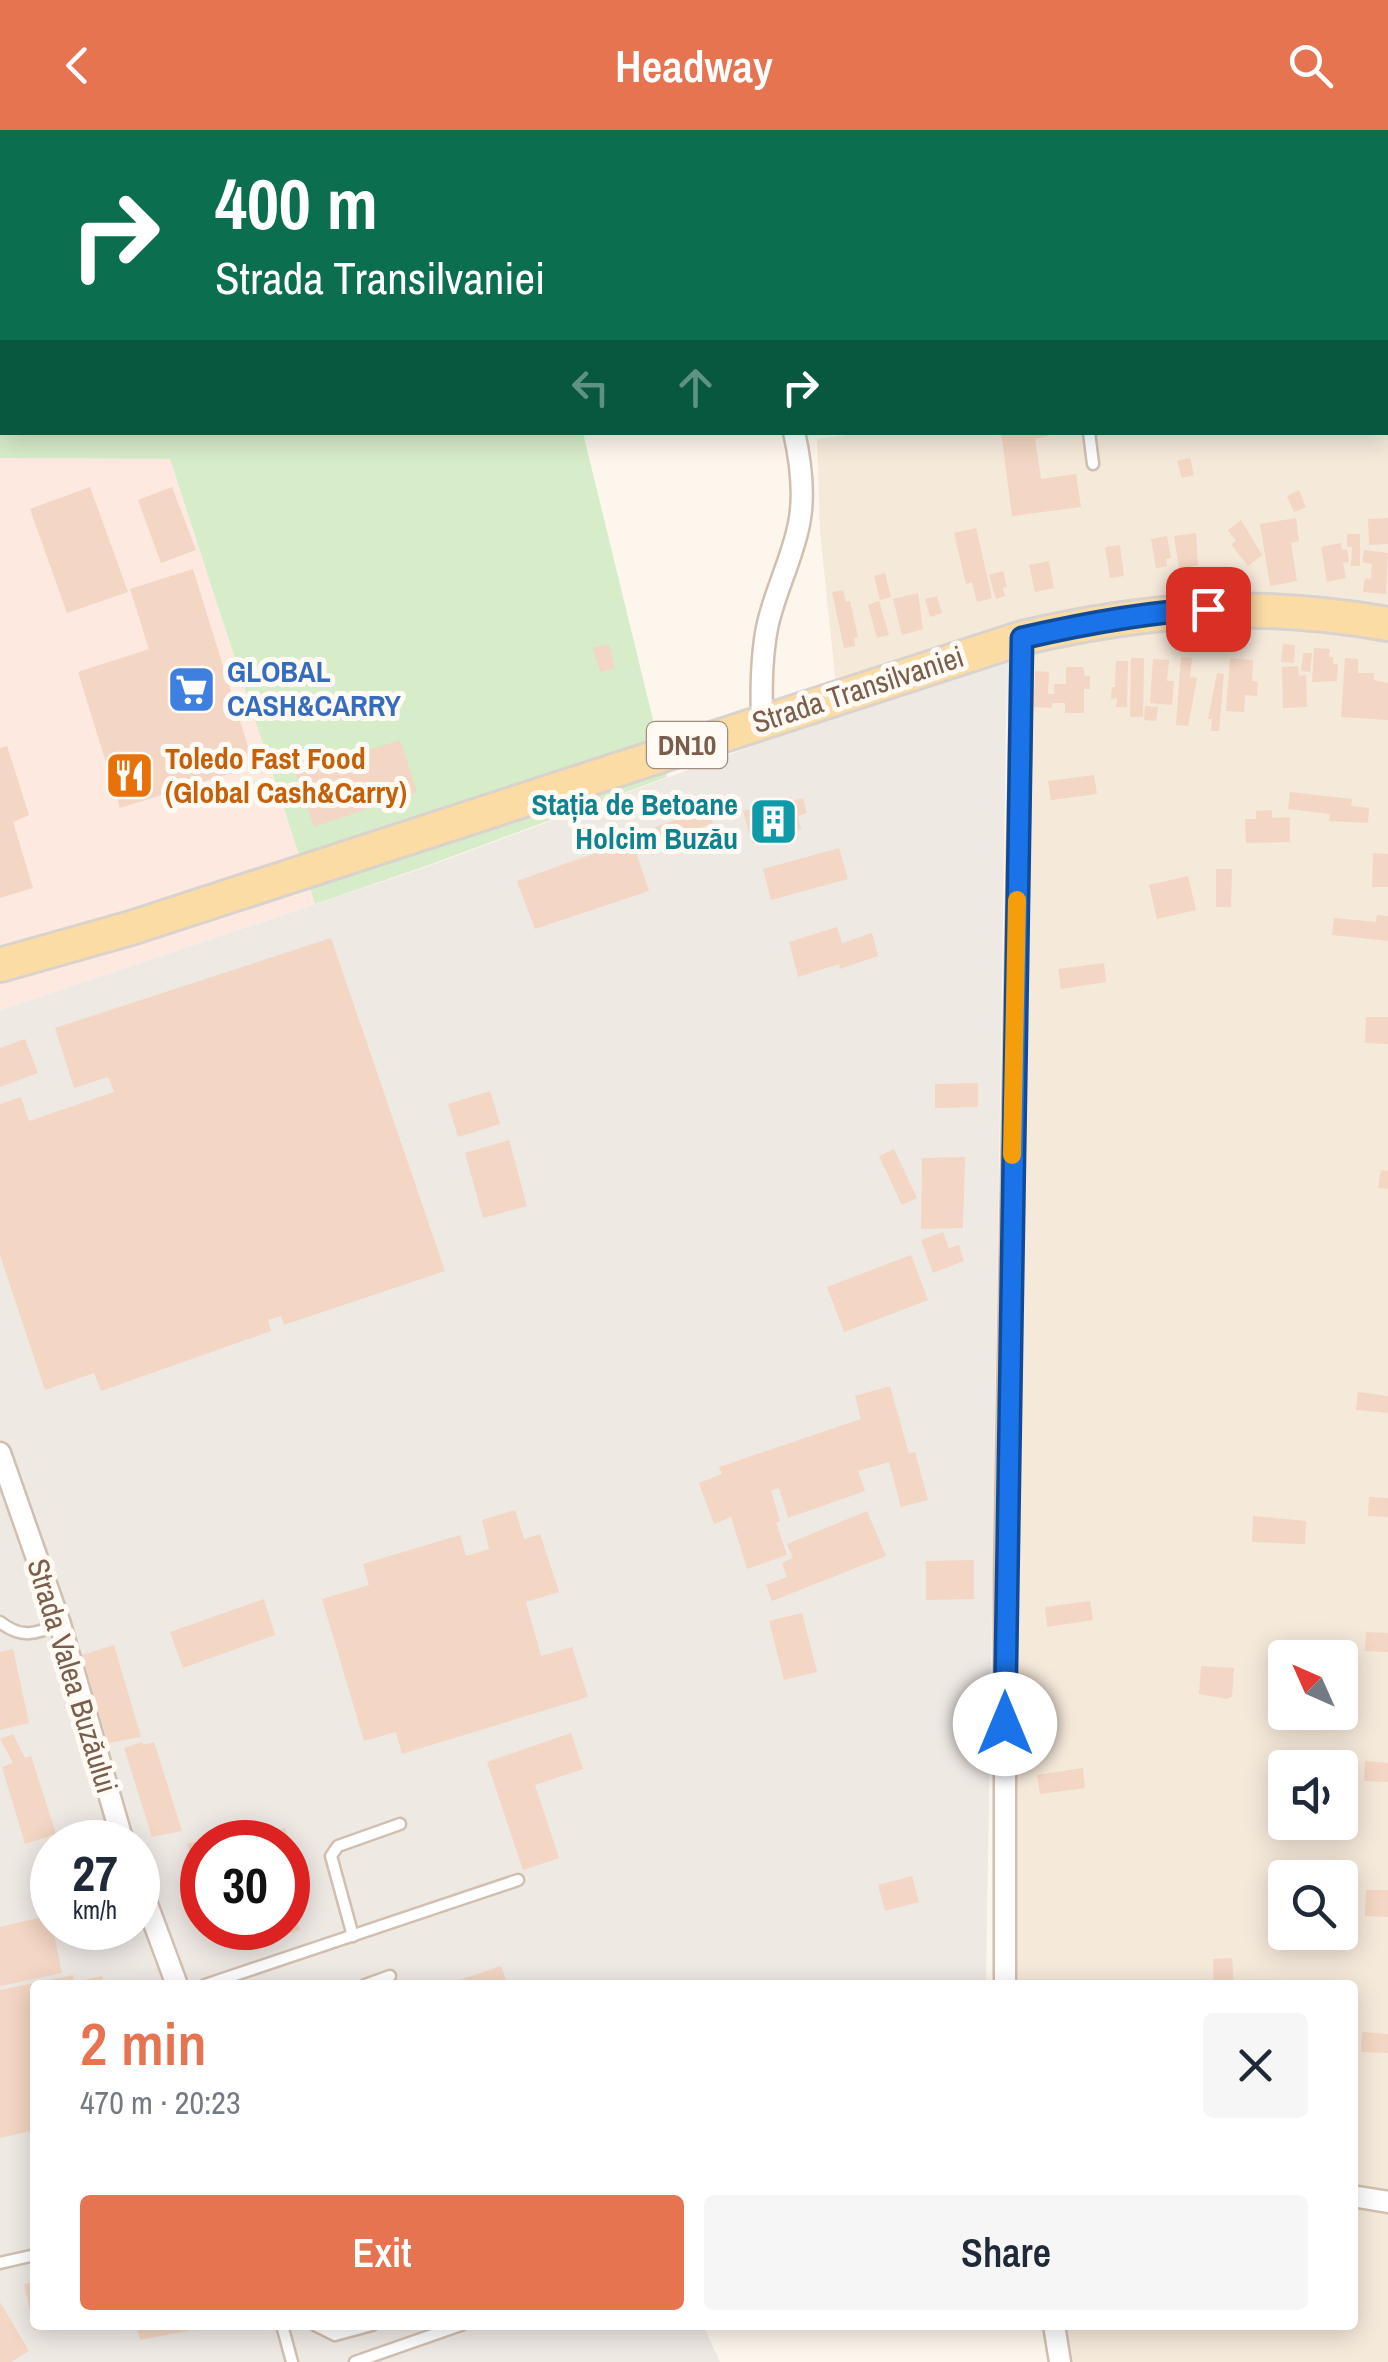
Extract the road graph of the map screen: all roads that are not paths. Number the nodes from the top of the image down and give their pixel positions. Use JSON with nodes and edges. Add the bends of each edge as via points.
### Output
{"nodes":[{"id":1,"x":795,"y":435,"type":"edge"},
{"id":2,"x":1089,"y":435,"type":"edge"},
{"id":3,"x":1094,"y":464,"type":"dead end"},
{"id":4,"x":1388,"y":624,"type":"edge"},
{"id":5,"x":1022,"y":638,"type":"junction"},
{"id":6,"x":762,"y":720,"type":"junction"},
{"id":7,"x":0,"y":966,"type":"edge"},
{"id":8,"x":0,"y":1453,"type":"edge"},
{"id":9,"x":0,"y":1622,"type":"edge"},
{"id":10,"x":60,"y":1624,"type":"junction"},
{"id":11,"x":117,"y":1820,"type":"edge"},
{"id":12,"x":400,"y":1824,"type":"dead end"},
{"id":13,"x":518,"y":1880,"type":"dead end"},
{"id":14,"x":353,"y":1936,"type":"junction"},
{"id":15,"x":160,"y":1939,"type":"edge"},
{"id":16,"x":390,"y":1976,"type":"dead end"},
{"id":17,"x":175,"y":1980,"type":"edge"},
{"id":18,"x":220,"y":1980,"type":"edge"},
{"id":19,"x":379,"y":1980,"type":"edge"},
{"id":20,"x":1004,"y":1980,"type":"edge"},
{"id":21,"x":1358,"y":2197,"type":"edge"},
{"id":22,"x":1388,"y":2202,"type":"edge"},
{"id":23,"x":30,"y":2257,"type":"edge"},
{"id":24,"x":0,"y":2263,"type":"edge"},
{"id":25,"x":283,"y":2330,"type":"edge"},
{"id":26,"x":325,"y":2330,"type":"edge"},
{"id":27,"x":359,"y":2330,"type":"edge"},
{"id":28,"x":447,"y":2330,"type":"edge"},
{"id":29,"x":1055,"y":2330,"type":"edge"},
{"id":30,"x":292,"y":2362,"type":"edge"},
{"id":31,"x":355,"y":2362,"type":"edge"},
{"id":32,"x":1060,"y":2362,"type":"edge"}],
"edges":[{"from":1,"to":6,"type":"street","via":[[802,500],[767,625]]},
{"from":2,"to":3,"type":"lane"},
{"from":4,"to":5,"type":"main road","name":"Strada Transilvaniei","number":"DN10","via":[[1208,609]]},
{"from":5,"to":6,"type":"main road","name":"Strada Transilvaniei","number":"DN10"},
{"from":5,"to":20,"type":"street"},
{"from":6,"to":7,"type":"main road","name":"Strada Transilvaniei","number":"DN10"},
{"from":8,"to":10,"type":"street","name":"Strada Valea Buzăului"},
{"from":9,"to":10,"type":"lane","via":[[34,1635]]},
{"from":10,"to":11,"type":"street","name":"Strada Valea Buzăului"},
{"from":12,"to":14,"type":"lane","via":[[338,1846],[331,1856]]},
{"from":13,"to":14,"type":"lane"},
{"from":14,"to":18,"type":"lane"},
{"from":15,"to":17,"type":"street"},
{"from":16,"to":19,"type":"lane"},
{"from":21,"to":22,"type":"street"},
{"from":23,"to":24,"type":"lane"},
{"from":25,"to":30,"type":"lane"},
{"from":26,"to":27,"type":"lane"},
{"from":28,"to":31,"type":"lane"},
{"from":29,"to":32,"type":"street"}]}
